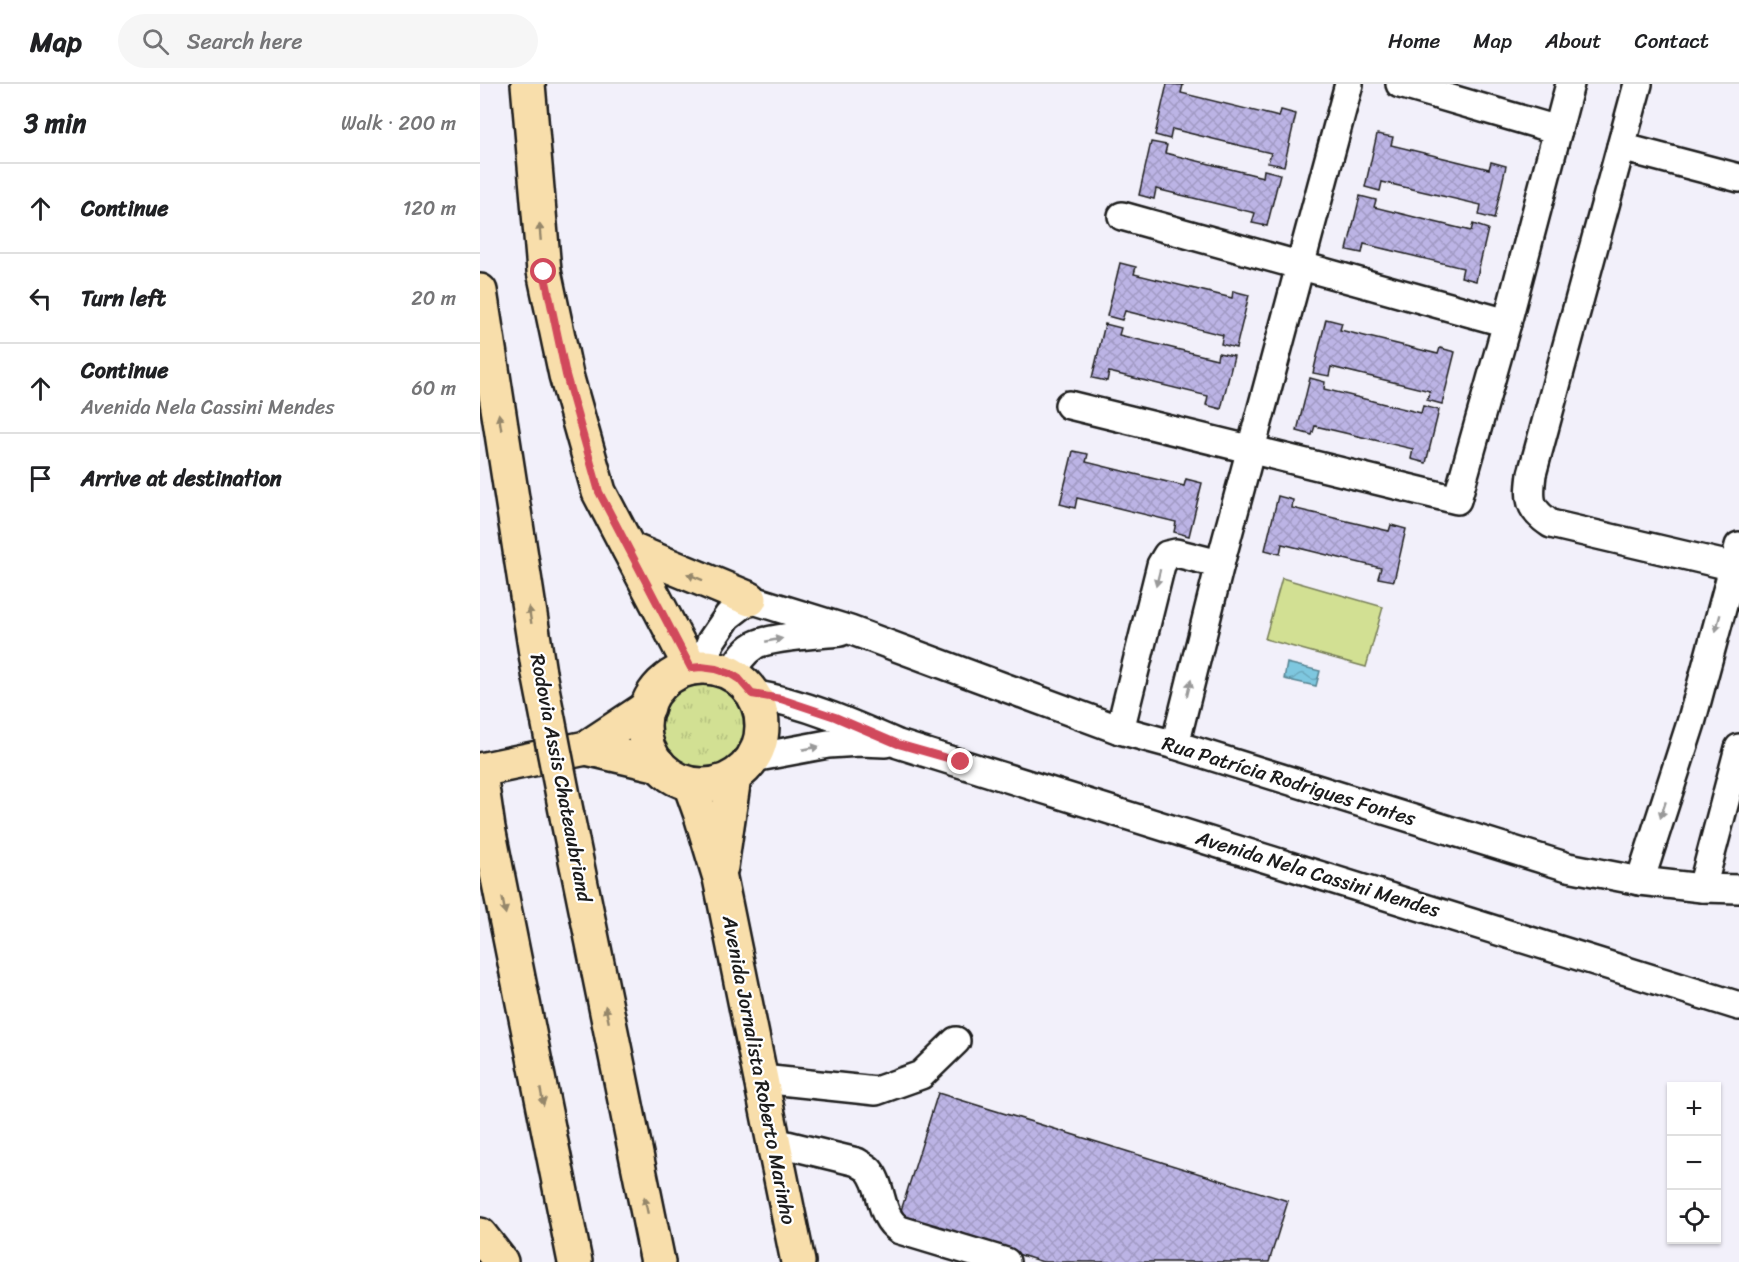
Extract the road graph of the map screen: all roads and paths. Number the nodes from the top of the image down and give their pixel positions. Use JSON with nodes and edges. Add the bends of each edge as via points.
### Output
{"nodes":[{"id":1,"x":528,"y":84,"type":"edge"},
{"id":2,"x":1349,"y":84,"type":"edge"},
{"id":3,"x":1400,"y":84,"type":"edge"},
{"id":4,"x":1570,"y":84,"type":"edge"},
{"id":5,"x":1638,"y":84,"type":"edge"},
{"id":6,"x":1558,"y":130,"type":"junction"},
{"id":7,"x":1621,"y":147,"type":"junction"},
{"id":8,"x":1739,"y":178,"type":"edge"},
{"id":9,"x":1122,"y":216,"type":"dead end"},
{"id":10,"x":1301,"y":264,"type":"junction"},
{"id":11,"x":480,"y":291,"type":"edge"},
{"id":12,"x":1507,"y":323,"type":"junction"},
{"id":13,"x":1069,"y":405,"type":"dead end"},
{"id":14,"x":1250,"y":449,"type":"junction"},
{"id":15,"x":629,"y":549,"type":"junction"},
{"id":16,"x":1737,"y":560,"type":"edge"},
{"id":17,"x":1220,"y":564,"type":"junction"},
{"id":18,"x":750,"y":599,"type":"junction"},
{"id":19,"x":850,"y":630,"type":"junction"},
{"id":20,"x":719,"y":676,"type":"junction"},
{"id":21,"x":648,"y":707,"type":"junction"},
{"id":22,"x":1120,"y":730,"type":"junction"},
{"id":23,"x":898,"y":744,"type":"junction"},
{"id":24,"x":1175,"y":745,"type":"junction"},
{"id":25,"x":586,"y":748,"type":"junction"},
{"id":26,"x":1739,"y":748,"type":"edge"},
{"id":27,"x":659,"y":765,"type":"junction"},
{"id":28,"x":744,"y":767,"type":"junction"},
{"id":29,"x":480,"y":771,"type":"edge"},
{"id":30,"x":690,"y":784,"type":"junction"},
{"id":31,"x":720,"y":878,"type":"junction"},
{"id":32,"x":1640,"y":881,"type":"junction"},
{"id":33,"x":1701,"y":888,"type":"junction"},
{"id":34,"x":1739,"y":889,"type":"edge"},
{"id":35,"x":1739,"y":1005,"type":"edge"},
{"id":36,"x":956,"y":1041,"type":"dead end"},
{"id":37,"x":762,"y":1079,"type":"junction"},
{"id":38,"x":775,"y":1142,"type":"junction"},
{"id":39,"x":480,"y":1235,"type":"edge"},
{"id":40,"x":501,"y":1262,"type":"edge"},
{"id":41,"x":574,"y":1262,"type":"edge"},
{"id":42,"x":658,"y":1262,"type":"edge"},
{"id":43,"x":798,"y":1262,"type":"edge"},
{"id":44,"x":1006,"y":1262,"type":"edge"}],
"edges":[{"from":15,"to":1,"type":"main road","one_way":true,"via":[[599,492],[566,375],[544,272]]},
{"from":2,"to":10,"type":"street"},
{"from":3,"to":6,"type":"street"},
{"from":4,"to":6,"type":"street"},
{"from":5,"to":7,"type":"street"},
{"from":6,"to":12,"type":"street"},
{"from":7,"to":8,"type":"street"},
{"from":7,"to":16,"type":"street","via":[[1533,474],[1532,506],[1551,524]]},
{"from":9,"to":10,"type":"street"},
{"from":10,"to":12,"type":"street"},
{"from":10,"to":14,"type":"street"},
{"from":42,"to":11,"type":"main road","name":"Rodovia Assis Chateaubriand","one_way":true,"bridge":true,"via":[[539,673]]},
{"from":12,"to":14,"type":"street","via":[[1457,500]]},
{"from":13,"to":14,"type":"street"},
{"from":14,"to":17,"type":"street"},
{"from":18,"to":15,"type":"main road","one_way":true},
{"from":15,"to":20,"type":"main road"},
{"from":16,"to":32,"type":"street","one_way":true,"via":[[1691,723]]},
{"from":17,"to":22,"type":"street","one_way":true,"via":[[1176,553],[1167,555],[1161,565]]},
{"from":24,"to":17,"type":"street","one_way":true},
{"from":18,"to":19,"type":"street","name":"Rua Patrícia Rodrigues Fontes"},
{"from":18,"to":20,"type":"street","via":[[728,616],[711,641]]},
{"from":20,"to":19,"type":"street","name":"Rua Patrícia Rodrigues Fontes","one_way":true,"via":[[756,644]]},
{"from":19,"to":22,"type":"street","name":"Rua Patrícia Rodrigues Fontes"},
{"from":20,"to":21,"type":"main road","via":[[681,671],[657,689]]},
{"from":20,"to":23,"type":"street","name":"Avenida Nela Cassini Mendes"},
{"from":20,"to":28,"type":"main road","via":[[757,702],[762,721],[760,740]]},
{"from":21,"to":25,"type":"main road"},
{"from":21,"to":27,"type":"main road","via":[[645,738]]},
{"from":22,"to":24,"type":"street","name":"Rua Patrícia Rodrigues Fontes"},
{"from":28,"to":23,"type":"street","name":"Avenida Nela Cassini Mendes","one_way":true,"via":[[828,744]]},
{"from":23,"to":35,"type":"street","name":"Avenida Nela Cassini Mendes"},
{"from":24,"to":32,"type":"street","name":"Rua Patrícia Rodrigues Fontes","via":[[1568,867]]},
{"from":25,"to":27,"type":"main road"},
{"from":25,"to":29,"type":"main road"},
{"from":26,"to":33,"type":"street"},
{"from":27,"to":30,"type":"main road","via":[[672,777]]},
{"from":28,"to":30,"type":"main road","via":[[726,781],[708,786]]},
{"from":28,"to":31,"type":"main road","name":"Avenida Jornalista Roberto Marinho"},
{"from":29,"to":41,"type":"main road","one_way":true},
{"from":30,"to":31,"type":"main road","name":"Avenida Jornalista Roberto Marinho"},
{"from":31,"to":37,"type":"main road","name":"Avenida Jornalista Roberto Marinho"},
{"from":32,"to":33,"type":"street","name":"Rua Patrícia Rodrigues Fontes"},
{"from":33,"to":34,"type":"street","name":"Rua Patrícia Rodrigues Fontes"},
{"from":36,"to":37,"type":"street","via":[[921,1075],[876,1092]]},
{"from":37,"to":38,"type":"main road","name":"Avenida Jornalista Roberto Marinho"},
{"from":38,"to":43,"type":"main road","name":"Avenida Jornalista Roberto Marinho"},
{"from":38,"to":44,"type":"street","via":[[857,1162],[868,1169],[887,1217],[900,1230]]},
{"from":39,"to":40,"type":"main road"}]}
